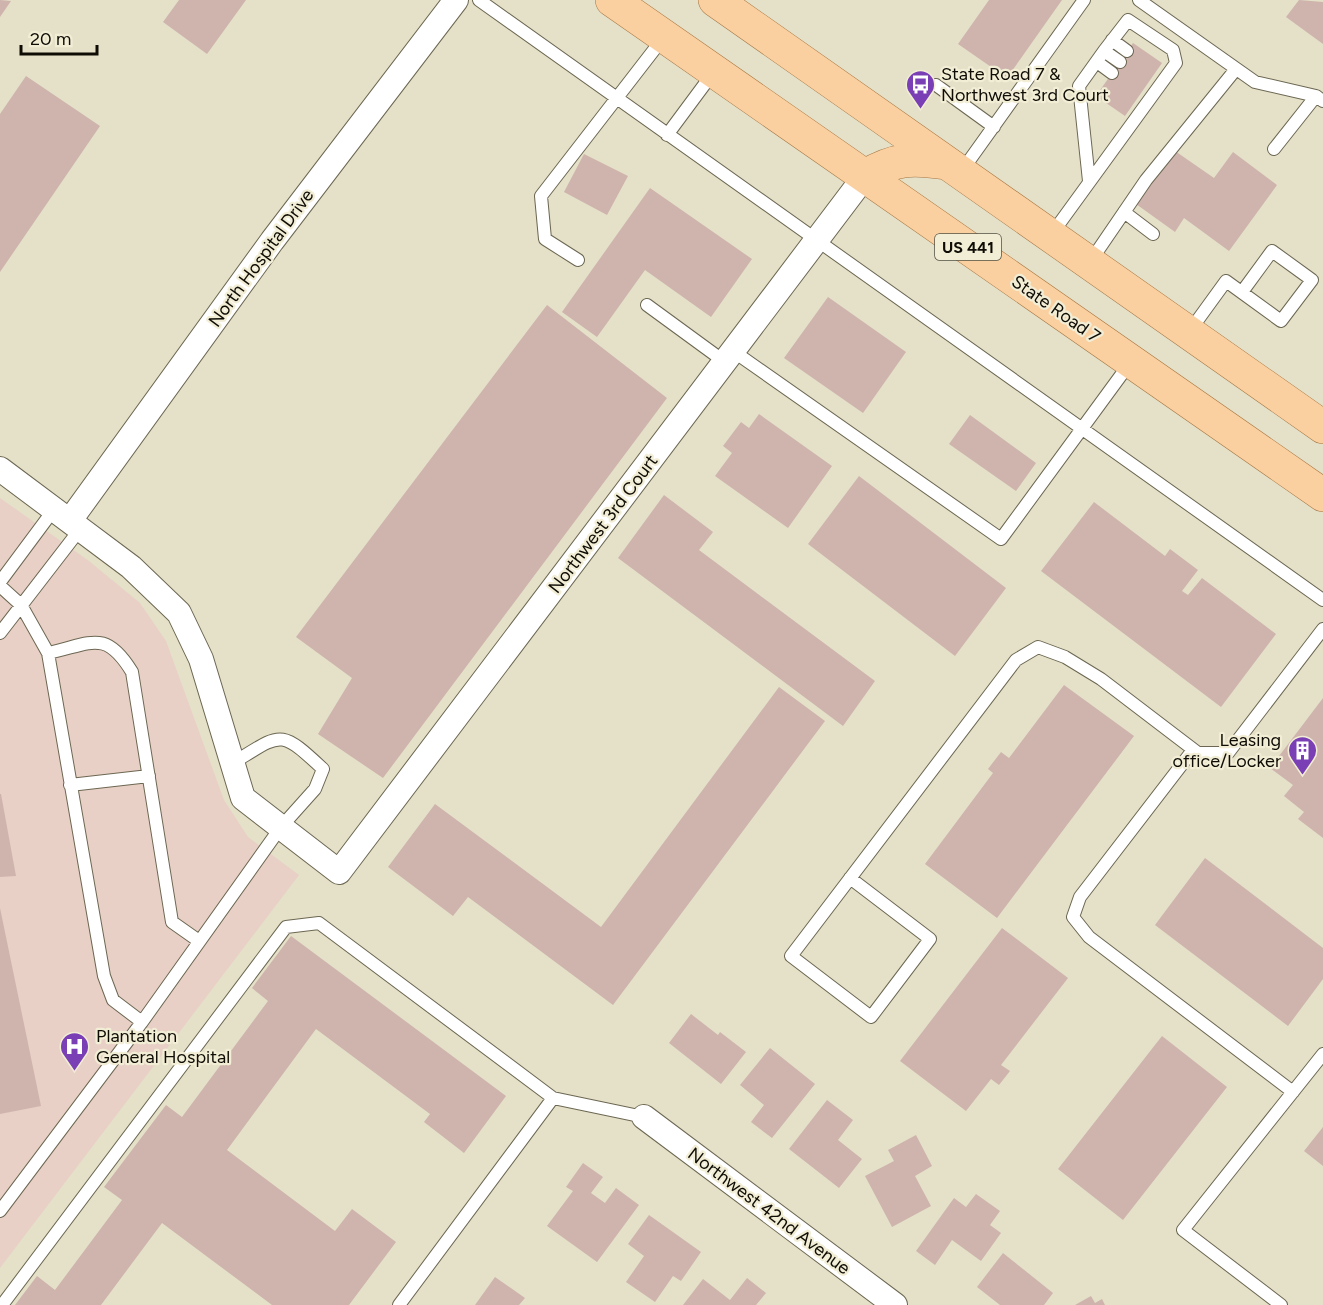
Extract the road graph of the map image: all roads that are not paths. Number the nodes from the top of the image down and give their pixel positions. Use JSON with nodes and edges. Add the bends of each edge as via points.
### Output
{"nodes":[{"id":1,"x":456,"y":0,"type":"edge"},
{"id":2,"x":479,"y":0,"type":"edge"},
{"id":3,"x":612,"y":0,"type":"edge"},
{"id":4,"x":1084,"y":0,"type":"edge"},
{"id":5,"x":1139,"y":0,"type":"edge"},
{"id":6,"x":717,"y":1,"type":"edge"},
{"id":7,"x":664,"y":37,"type":"junction"},
{"id":8,"x":1108,"y":45,"type":"junction"},
{"id":9,"x":1123,"y":57,"type":"dead end"},
{"id":10,"x":1096,"y":62,"type":"junction"},
{"id":11,"x":1236,"y":69,"type":"junction"},
{"id":12,"x":715,"y":72,"type":"junction"},
{"id":13,"x":1112,"y":73,"type":"dead end"},
{"id":14,"x":936,"y":85,"type":"dead end"},
{"id":15,"x":1319,"y":98,"type":"edge"},
{"id":16,"x":618,"y":99,"type":"junction"},
{"id":17,"x":994,"y":127,"type":"junction"},
{"id":18,"x":667,"y":135,"type":"junction"},
{"id":19,"x":1274,"y":149,"type":"dead end"},
{"id":20,"x":954,"y":168,"type":"junction"},
{"id":21,"x":865,"y":176,"type":"junction"},
{"id":22,"x":1089,"y":181,"type":"junction"},
{"id":23,"x":1124,"y":212,"type":"junction"},
{"id":24,"x":1153,"y":234,"type":"dead end"},
{"id":25,"x":1051,"y":236,"type":"junction"},
{"id":26,"x":816,"y":241,"type":"junction"},
{"id":27,"x":578,"y":260,"type":"dead end"},
{"id":28,"x":1089,"y":262,"type":"junction"},
{"id":29,"x":1242,"y":292,"type":"junction"},
{"id":30,"x":647,"y":305,"type":"dead end"},
{"id":31,"x":1189,"y":333,"type":"junction"},
{"id":32,"x":729,"y":356,"type":"junction"},
{"id":33,"x":1130,"y":362,"type":"junction"},
{"id":34,"x":1323,"y":427,"type":"edge"},
{"id":35,"x":1081,"y":429,"type":"junction"},
{"id":36,"x":0,"y":469,"type":"edge"},
{"id":37,"x":1323,"y":495,"type":"edge"},
{"id":38,"x":69,"y":518,"type":"junction"},
{"id":39,"x":0,"y":584,"type":"edge"},
{"id":40,"x":1323,"y":600,"type":"edge"},
{"id":41,"x":21,"y":605,"type":"junction"},
{"id":42,"x":1323,"y":629,"type":"edge"},
{"id":43,"x":0,"y":633,"type":"edge"},
{"id":44,"x":48,"y":653,"type":"junction"},
{"id":45,"x":1193,"y":750,"type":"junction"},
{"id":46,"x":233,"y":763,"type":"junction"},
{"id":47,"x":148,"y":776,"type":"junction"},
{"id":48,"x":70,"y":785,"type":"junction"},
{"id":49,"x":281,"y":827,"type":"junction"},
{"id":50,"x":850,"y":878,"type":"junction"},
{"id":51,"x":199,"y":941,"type":"junction"},
{"id":52,"x":142,"y":1022,"type":"junction"},
{"id":53,"x":1323,"y":1054,"type":"edge"},
{"id":54,"x":1293,"y":1092,"type":"junction"},
{"id":55,"x":553,"y":1098,"type":"junction"},
{"id":56,"x":644,"y":1117,"type":"joint"},
{"id":57,"x":1,"y":1206,"type":"edge"},
{"id":58,"x":2,"y":1305,"type":"edge"},
{"id":59,"x":399,"y":1305,"type":"edge"},
{"id":60,"x":895,"y":1305,"type":"edge"},
{"id":61,"x":1281,"y":1305,"type":"edge"}],
"edges":[{"from":1,"to":38,"type":"street","name":"North Hospital Drive","via":[[272,241]]},
{"from":2,"to":16,"type":"lane"},
{"from":3,"to":7,"type":"main road","name":"State Road 7","number":"US 441"},
{"from":4,"to":17,"type":"lane"},
{"from":5,"to":11,"type":"lane"},
{"from":6,"to":20,"type":"main road"},
{"from":7,"to":12,"type":"main road","name":"State Road 7","number":"US 441"},
{"from":7,"to":16,"type":"lane"},
{"from":8,"to":9,"type":"lane"},
{"from":8,"to":10,"type":"lane"},
{"from":8,"to":22,"type":"lane","via":[[1128,20],[1173,50],[1176,63],[1156,80]]},
{"from":10,"to":13,"type":"lane"},
{"from":10,"to":22,"type":"lane","via":[[1079,86]]},
{"from":11,"to":15,"type":"lane","via":[[1255,82]]},
{"from":11,"to":23,"type":"lane"},
{"from":12,"to":18,"type":"lane"},
{"from":12,"to":21,"type":"main road","name":"State Road 7","number":"US 441"},
{"from":14,"to":17,"type":"lane"},
{"from":15,"to":19,"type":"lane"},
{"from":16,"to":18,"type":"lane"},
{"from":16,"to":27,"type":"lane","via":[[541,196],[545,239]]},
{"from":17,"to":20,"type":"lane"},
{"from":18,"to":26,"type":"lane"},
{"from":20,"to":21,"type":"main road","via":[[904,159]]},
{"from":20,"to":25,"type":"main road"},
{"from":21,"to":26,"type":"street","name":"Northwest 3rd Court"},
{"from":21,"to":33,"type":"main road","name":"State Road 7","number":"US 441"},
{"from":22,"to":25,"type":"lane"},
{"from":23,"to":24,"type":"lane"},
{"from":23,"to":28,"type":"lane"},
{"from":25,"to":28,"type":"main road"},
{"from":26,"to":32,"type":"street","name":"Northwest 3rd Court"},
{"from":26,"to":35,"type":"lane"},
{"from":28,"to":31,"type":"main road"},
{"from":29,"to":29,"type":"lane","via":[[1281,321],[1312,280],[1272,251]]},
{"from":29,"to":31,"type":"lane","via":[[1226,281]]},
{"from":30,"to":32,"type":"lane"},
{"from":31,"to":34,"type":"main road"},
{"from":32,"to":35,"type":"lane","via":[[1001,539]]},
{"from":32,"to":49,"type":"street","name":"Northwest 3rd Court","via":[[339,872]]},
{"from":33,"to":35,"type":"lane"},
{"from":33,"to":37,"type":"main road","name":"State Road 7","number":"US 441"},
{"from":35,"to":40,"type":"lane"},
{"from":36,"to":38,"type":"street"},
{"from":38,"to":39,"type":"lane"},
{"from":38,"to":41,"type":"lane"},
{"from":38,"to":46,"type":"street","via":[[131,567],[179,613],[201,659]]},
{"from":39,"to":41,"type":"lane"},
{"from":41,"to":43,"type":"lane"},
{"from":41,"to":44,"type":"lane"},
{"from":42,"to":45,"type":"lane","via":[[1228,753]]},
{"from":44,"to":47,"type":"lane","via":[[99,642],[110,645],[122,656],[132,672]]},
{"from":44,"to":48,"type":"lane"},
{"from":45,"to":50,"type":"lane","via":[[1101,679],[1065,657],[1038,647],[1016,660]]},
{"from":45,"to":54,"type":"lane","via":[[1080,897],[1073,917],[1089,937]]},
{"from":46,"to":49,"type":"street","via":[[243,798]]},
{"from":46,"to":49,"type":"lane","via":[[274,738],[290,740],[323,769],[315,789]]},
{"from":47,"to":48,"type":"lane"},
{"from":47,"to":51,"type":"lane","via":[[172,922]]},
{"from":48,"to":52,"type":"lane","via":[[104,976],[113,1000]]},
{"from":49,"to":51,"type":"lane"},
{"from":50,"to":50,"type":"lane","via":[[930,939],[872,1017],[792,956]]},
{"from":51,"to":52,"type":"lane"},
{"from":52,"to":57,"type":"lane"},
{"from":53,"to":54,"type":"lane"},
{"from":54,"to":61,"type":"lane","via":[[1183,1230]]},
{"from":55,"to":56,"type":"lane"},
{"from":55,"to":58,"type":"lane","via":[[319,923],[286,927]]},
{"from":55,"to":59,"type":"lane"},
{"from":56,"to":60,"type":"street","name":"Northwest 42nd Avenue"}]}
